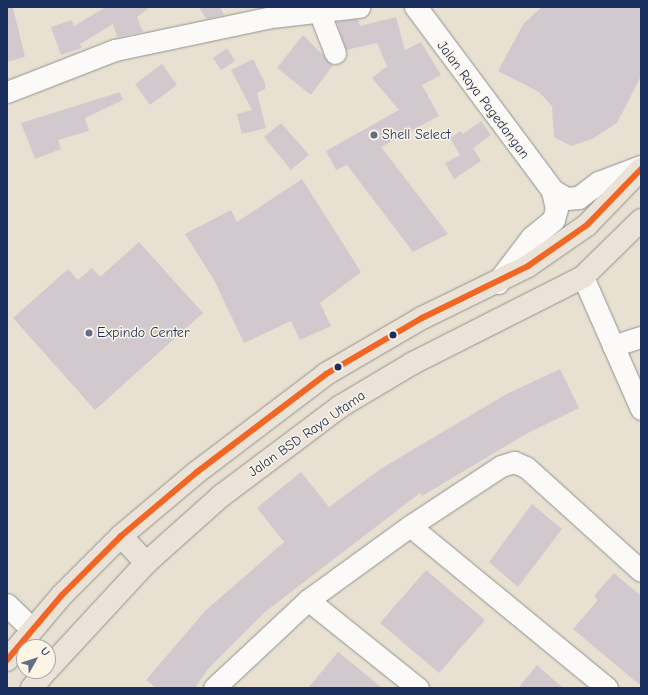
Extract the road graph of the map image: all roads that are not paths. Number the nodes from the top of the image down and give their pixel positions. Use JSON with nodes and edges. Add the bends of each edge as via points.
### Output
{"nodes":[{"id":1,"x":359,"y":7,"type":"edge"},
{"id":2,"x":416,"y":7,"type":"edge"},
{"id":3,"x":319,"y":12,"type":"junction"},
{"id":4,"x":335,"y":53,"type":"dead end"},
{"id":5,"x":7,"y":92,"type":"edge"},
{"id":6,"x":641,"y":168,"type":"edge"},
{"id":7,"x":553,"y":192,"type":"junction"},
{"id":8,"x":641,"y":220,"type":"edge"},
{"id":9,"x":583,"y":277,"type":"junction"},
{"id":10,"x":498,"y":282,"type":"junction"},
{"id":11,"x":641,"y":337,"type":"edge"},
{"id":12,"x":613,"y":346,"type":"junction"},
{"id":13,"x":641,"y":409,"type":"edge"},
{"id":14,"x":410,"y":526,"type":"junction"},
{"id":15,"x":121,"y":536,"type":"junction"},
{"id":16,"x":146,"y":563,"type":"junction"},
{"id":17,"x":641,"y":571,"type":"edge"},
{"id":18,"x":308,"y":600,"type":"junction"},
{"id":19,"x":7,"y":605,"type":"edge"},
{"id":20,"x":31,"y":628,"type":"junction"},
{"id":21,"x":7,"y":660,"type":"edge"},
{"id":22,"x":56,"y":660,"type":"edge"},
{"id":23,"x":40,"y":679,"type":"edge"},
{"id":24,"x":224,"y":685,"type":"edge"},
{"id":25,"x":32,"y":688,"type":"edge"},
{"id":26,"x":418,"y":688,"type":"edge"},
{"id":27,"x":607,"y":688,"type":"edge"}],
"edges":[{"from":1,"to":3,"type":"street"},
{"from":2,"to":7,"type":"street","name":"Jalan Raya Pagedangan"},
{"from":3,"to":4,"type":"street"},
{"from":3,"to":5,"type":"street","via":[[272,17],[115,50]]},
{"from":6,"to":7,"type":"street","via":[[599,183],[578,198],[567,199]]},
{"from":6,"to":10,"type":"main road","via":[[587,225]]},
{"from":7,"to":10,"type":"street","via":[[557,209],[554,220],[532,238]]},
{"from":8,"to":9,"type":"main road","name":"Jalan BSD Raya Utama"},
{"from":9,"to":12,"type":"street"},
{"from":9,"to":16,"type":"main road","name":"Jalan BSD Raya Utama","via":[[414,364],[341,406],[221,496]]},
{"from":10,"to":15,"type":"main road","via":[[422,318],[326,374],[197,472]]},
{"from":11,"to":12,"type":"street"},
{"from":12,"to":13,"type":"street"},
{"from":14,"to":17,"type":"street","via":[[501,466],[514,462],[526,467]]},
{"from":14,"to":18,"type":"street"},
{"from":14,"to":27,"type":"street"},
{"from":15,"to":16,"type":"main road"},
{"from":15,"to":20,"type":"main road"},
{"from":16,"to":22,"type":"main road","name":"Jalan BSD Raya Utama"},
{"from":18,"to":24,"type":"street"},
{"from":18,"to":26,"type":"street"},
{"from":19,"to":20,"type":"street"},
{"from":20,"to":21,"type":"main road"},
{"from":23,"to":25,"type":"main road","name":"Jalan BSD Raya Utama"}]}
